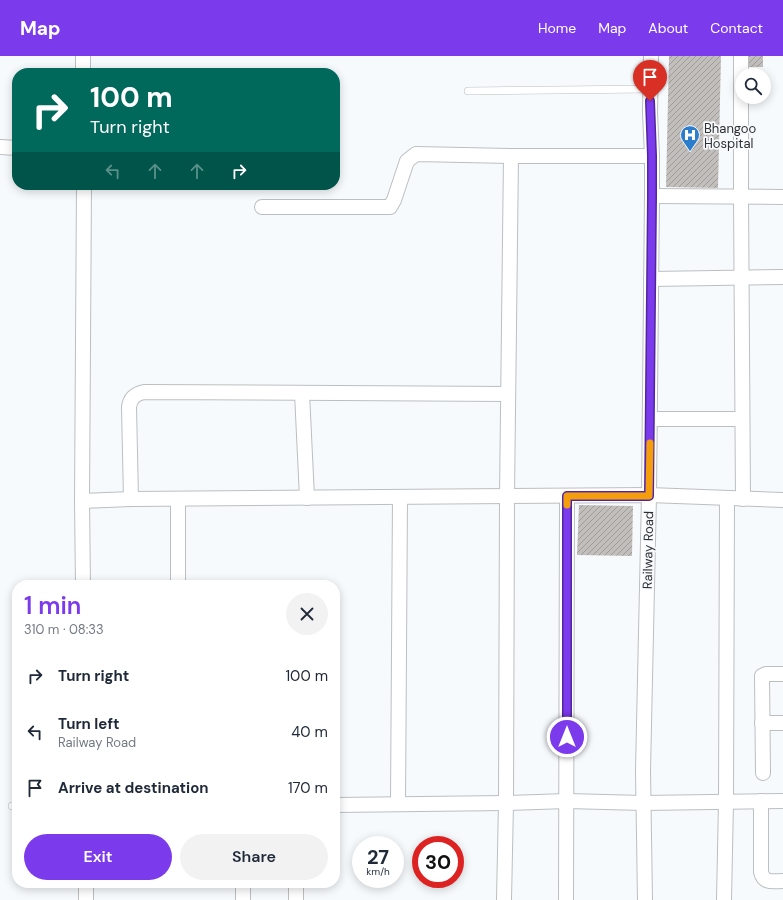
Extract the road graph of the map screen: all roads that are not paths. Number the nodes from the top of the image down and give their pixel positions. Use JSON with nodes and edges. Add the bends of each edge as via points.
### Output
{"nodes":[{"id":1,"x":83,"y":56,"type":"edge"},
{"id":2,"x":651,"y":56,"type":"edge"},
{"id":3,"x":742,"y":56,"type":"edge"},
{"id":4,"x":83,"y":68,"type":"edge"},
{"id":5,"x":650,"y":89,"type":"junction"},
{"id":6,"x":468,"y":91,"type":"dead end"},
{"id":7,"x":0,"y":147,"type":"edge"},
{"id":8,"x":12,"y":148,"type":"edge"},
{"id":9,"x":511,"y":156,"type":"junction"},
{"id":10,"x":652,"y":156,"type":"junction"},
{"id":11,"x":84,"y":190,"type":"edge"},
{"id":12,"x":652,"y":196,"type":"junction"},
{"id":13,"x":741,"y":196,"type":"junction"},
{"id":14,"x":783,"y":197,"type":"edge"},
{"id":15,"x":262,"y":207,"type":"dead end"},
{"id":16,"x":783,"y":277,"type":"edge"},
{"id":17,"x":742,"y":278,"type":"junction"},
{"id":18,"x":651,"y":279,"type":"junction"},
{"id":19,"x":302,"y":393,"type":"junction"},
{"id":20,"x":508,"y":394,"type":"junction"},
{"id":21,"x":650,"y":419,"type":"junction"},
{"id":22,"x":742,"y":419,"type":"junction"},
{"id":23,"x":507,"y":496,"type":"junction"},
{"id":24,"x":567,"y":496,"type":"junction"},
{"id":25,"x":649,"y":496,"type":"junction"},
{"id":26,"x":400,"y":497,"type":"junction"},
{"id":27,"x":307,"y":498,"type":"junction"},
{"id":28,"x":131,"y":499,"type":"junction"},
{"id":29,"x":178,"y":499,"type":"junction"},
{"id":30,"x":727,"y":499,"type":"junction"},
{"id":31,"x":743,"y":499,"type":"junction"},
{"id":32,"x":82,"y":500,"type":"junction"},
{"id":33,"x":783,"y":500,"type":"edge"},
{"id":34,"x":83,"y":580,"type":"edge"},
{"id":35,"x":178,"y":580,"type":"edge"},
{"id":36,"x":783,"y":674,"type":"edge"},
{"id":37,"x":762,"y":723,"type":"junction"},
{"id":38,"x":783,"y":723,"type":"edge"},
{"id":39,"x":762,"y":773,"type":"dead end"},
{"id":40,"x":567,"y":801,"type":"junction"},
{"id":41,"x":761,"y":801,"type":"junction"},
{"id":42,"x":783,"y":801,"type":"edge"},
{"id":43,"x":726,"y":802,"type":"junction"},
{"id":44,"x":506,"y":803,"type":"junction"},
{"id":45,"x":643,"y":803,"type":"junction"},
{"id":46,"x":398,"y":804,"type":"junction"},
{"id":47,"x":340,"y":805,"type":"edge"},
{"id":48,"x":783,"y":881,"type":"edge"},
{"id":49,"x":86,"y":888,"type":"edge"},
{"id":50,"x":243,"y":888,"type":"edge"},
{"id":51,"x":296,"y":888,"type":"edge"},
{"id":52,"x":86,"y":900,"type":"edge"},
{"id":53,"x":243,"y":900,"type":"edge"},
{"id":54,"x":296,"y":900,"type":"edge"},
{"id":55,"x":504,"y":900,"type":"edge"},
{"id":56,"x":566,"y":900,"type":"edge"},
{"id":57,"x":645,"y":900,"type":"edge"},
{"id":58,"x":724,"y":900,"type":"edge"}],
"edges":[{"from":1,"to":4,"type":"street"},
{"from":2,"to":5,"type":"street","name":"Railway Road"},
{"from":3,"to":13,"type":"street"},
{"from":5,"to":6,"type":"lane"},
{"from":5,"to":10,"type":"street","name":"Railway Road"},
{"from":7,"to":8,"type":"street"},
{"from":9,"to":10,"type":"street"},
{"from":9,"to":15,"type":"street","via":[[416,154],[407,161],[390,207]]},
{"from":9,"to":20,"type":"street"},
{"from":10,"to":12,"type":"street","name":"Railway Road"},
{"from":11,"to":32,"type":"street"},
{"from":12,"to":13,"type":"street"},
{"from":12,"to":18,"type":"street","name":"Railway Road"},
{"from":13,"to":14,"type":"street"},
{"from":13,"to":17,"type":"street"},
{"from":16,"to":17,"type":"street"},
{"from":17,"to":18,"type":"street"},
{"from":17,"to":22,"type":"street"},
{"from":18,"to":21,"type":"street","name":"Railway Road"},
{"from":19,"to":20,"type":"street"},
{"from":19,"to":27,"type":"street"},
{"from":19,"to":28,"type":"street","via":[[144,392],[133,396],[129,407]]},
{"from":20,"to":23,"type":"street"},
{"from":21,"to":22,"type":"street"},
{"from":21,"to":25,"type":"street","name":"Railway Road"},
{"from":22,"to":31,"type":"street"},
{"from":23,"to":24,"type":"street"},
{"from":23,"to":26,"type":"street"},
{"from":23,"to":44,"type":"street"},
{"from":24,"to":25,"type":"street"},
{"from":24,"to":40,"type":"street"},
{"from":25,"to":30,"type":"street"},
{"from":25,"to":45,"type":"street","name":"Railway Road"},
{"from":26,"to":27,"type":"street"},
{"from":26,"to":46,"type":"street"},
{"from":27,"to":29,"type":"street"},
{"from":28,"to":29,"type":"street"},
{"from":28,"to":32,"type":"street"},
{"from":29,"to":35,"type":"street"},
{"from":30,"to":31,"type":"street"},
{"from":30,"to":43,"type":"street"},
{"from":31,"to":33,"type":"street"},
{"from":32,"to":34,"type":"street"},
{"from":36,"to":37,"type":"street","via":[[762,676]]},
{"from":37,"to":38,"type":"street"},
{"from":37,"to":39,"type":"street"},
{"from":40,"to":44,"type":"street"},
{"from":40,"to":45,"type":"street"},
{"from":40,"to":56,"type":"street"},
{"from":41,"to":42,"type":"street"},
{"from":41,"to":43,"type":"street"},
{"from":41,"to":48,"type":"street","via":[[762,876],[766,880]]},
{"from":43,"to":45,"type":"street"},
{"from":43,"to":58,"type":"street"},
{"from":44,"to":46,"type":"street"},
{"from":44,"to":55,"type":"street"},
{"from":45,"to":57,"type":"street","name":"Railway Road"},
{"from":46,"to":47,"type":"street"},
{"from":49,"to":52,"type":"street"},
{"from":50,"to":53,"type":"street"},
{"from":51,"to":54,"type":"street"}]}
